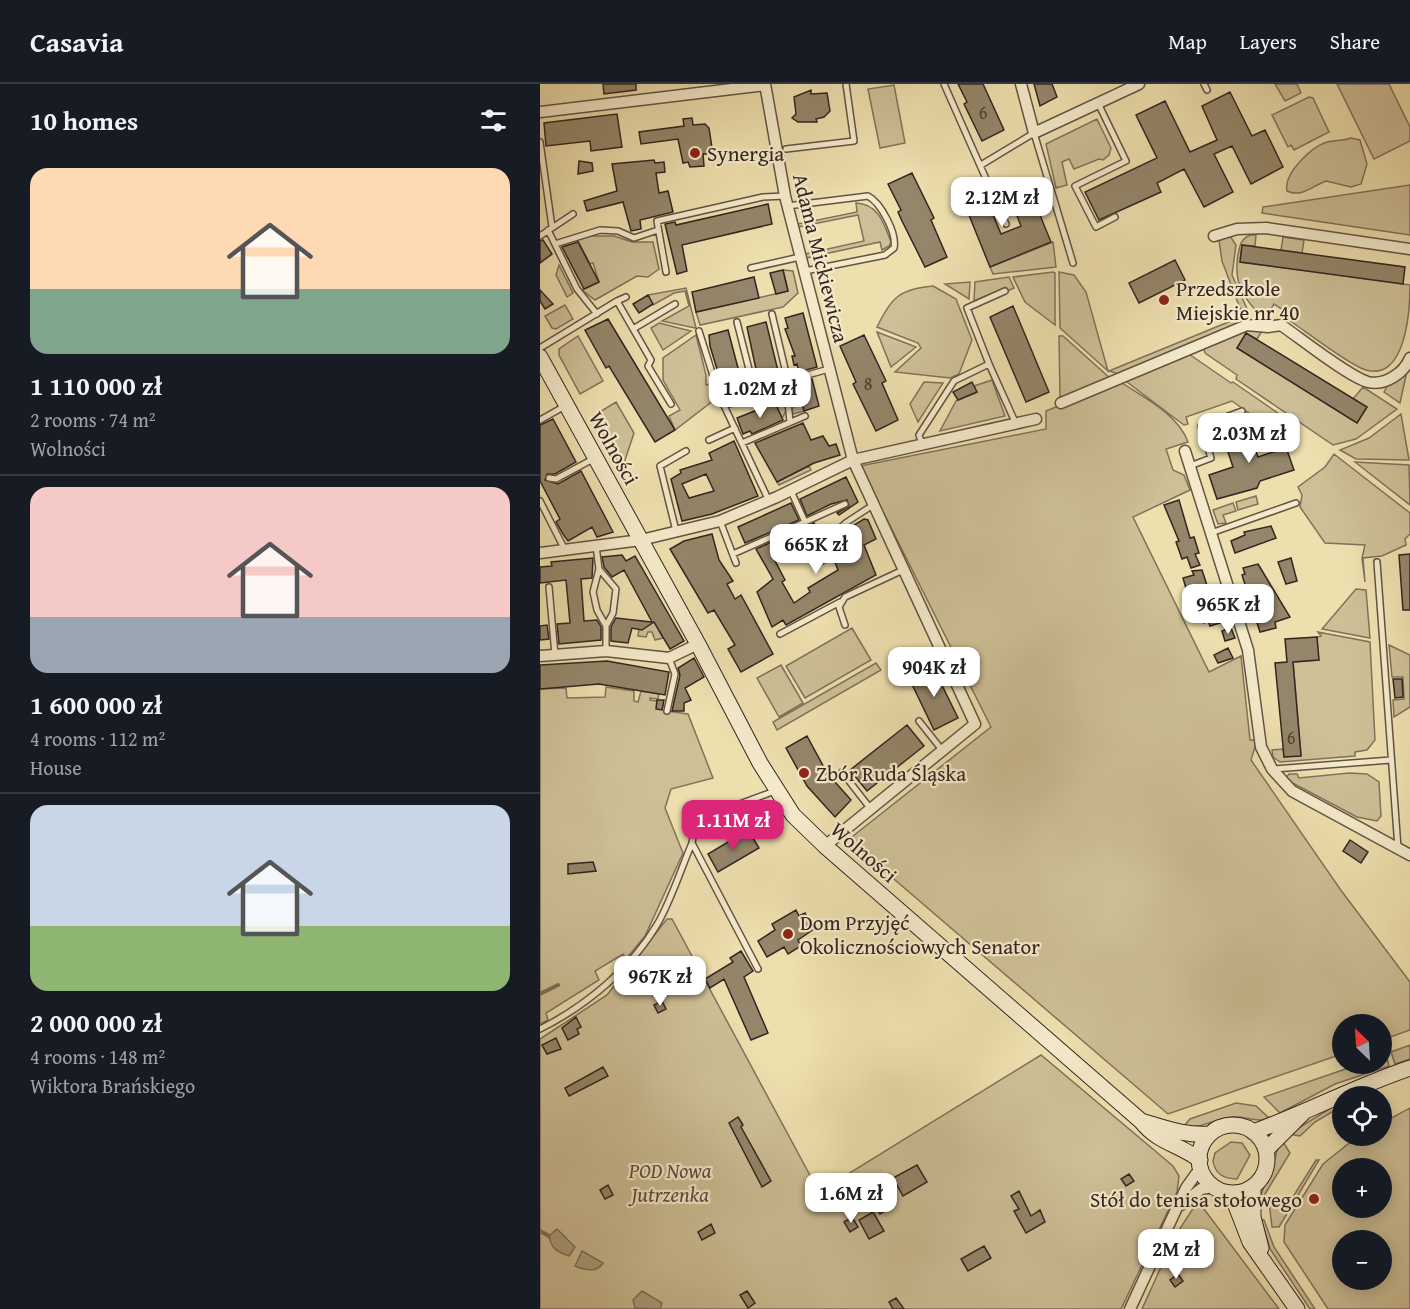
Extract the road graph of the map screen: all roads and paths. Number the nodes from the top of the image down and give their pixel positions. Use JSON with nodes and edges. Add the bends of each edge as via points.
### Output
{"nodes":[{"id":1,"x":768,"y":84,"type":"edge"},
{"id":2,"x":846,"y":84,"type":"edge"},
{"id":3,"x":944,"y":84,"type":"edge"},
{"id":4,"x":1021,"y":84,"type":"edge"},
{"id":5,"x":1139,"y":84,"type":"edge"},
{"id":6,"x":1098,"y":103,"type":"junction"},
{"id":7,"x":540,"y":112,"type":"edge"},
{"id":8,"x":1034,"y":133,"type":"junction"},
{"id":9,"x":540,"y":142,"type":"edge"},
{"id":10,"x":786,"y":149,"type":"dead end"},
{"id":11,"x":981,"y":165,"type":"junction"},
{"id":12,"x":786,"y":201,"type":"junction"},
{"id":13,"x":573,"y":214,"type":"dead end"},
{"id":14,"x":1115,"y":217,"type":"dead end"},
{"id":15,"x":1006,"y":224,"type":"dead end"},
{"id":16,"x":550,"y":229,"type":"junction"},
{"id":17,"x":658,"y":230,"type":"junction"},
{"id":18,"x":540,"y":236,"type":"edge"},
{"id":19,"x":1214,"y":236,"type":"dead end"},
{"id":20,"x":555,"y":244,"type":"junction"},
{"id":21,"x":1410,"y":249,"type":"edge"},
{"id":22,"x":800,"y":257,"type":"junction"},
{"id":23,"x":1073,"y":263,"type":"dead end"},
{"id":24,"x":751,"y":268,"type":"dead end"},
{"id":25,"x":803,"y":271,"type":"junction"},
{"id":26,"x":666,"y":272,"type":"dead end"},
{"id":27,"x":1005,"y":291,"type":"dead end"},
{"id":28,"x":626,"y":297,"type":"dead end"},
{"id":29,"x":617,"y":302,"type":"junction"},
{"id":30,"x":675,"y":304,"type":"dead end"},
{"id":31,"x":597,"y":314,"type":"junction"},
{"id":32,"x":772,"y":314,"type":"dead end"},
{"id":33,"x":737,"y":322,"type":"dead end"},
{"id":34,"x":633,"y":328,"type":"junction"},
{"id":35,"x":699,"y":331,"type":"dead end"},
{"id":36,"x":540,"y":348,"type":"edge"},
{"id":37,"x":540,"y":357,"type":"edge"},
{"id":38,"x":1410,"y":358,"type":"edge"},
{"id":39,"x":989,"y":364,"type":"junction"},
{"id":40,"x":829,"y":369,"type":"junction"},
{"id":41,"x":786,"y":381,"type":"junction"},
{"id":42,"x":755,"y":393,"type":"junction"},
{"id":43,"x":1061,"y":403,"type":"dead end"},
{"id":44,"x":671,"y":404,"type":"dead end"},
{"id":45,"x":567,"y":405,"type":"junction"},
{"id":46,"x":724,"y":406,"type":"junction"},
{"id":47,"x":1242,"y":411,"type":"dead end"},
{"id":48,"x":805,"y":416,"type":"dead end"},
{"id":49,"x":1036,"y":419,"type":"dead end"},
{"id":50,"x":540,"y":420,"type":"edge"},
{"id":51,"x":790,"y":422,"type":"junction"},
{"id":52,"x":1016,"y":423,"type":"junction"},
{"id":53,"x":735,"y":428,"type":"junction"},
{"id":54,"x":709,"y":440,"type":"dead end"},
{"id":55,"x":742,"y":443,"type":"junction"},
{"id":56,"x":922,"y":444,"type":"junction"},
{"id":57,"x":1185,"y":450,"type":"dead end"},
{"id":58,"x":686,"y":451,"type":"dead end"},
{"id":59,"x":596,"y":458,"type":"junction"},
{"id":60,"x":853,"y":460,"type":"junction"},
{"id":61,"x":1190,"y":466,"type":"junction"},
{"id":62,"x":549,"y":478,"type":"dead end"},
{"id":63,"x":790,"y":490,"type":"junction"},
{"id":64,"x":540,"y":501,"type":"edge"},
{"id":65,"x":769,"y":501,"type":"junction"},
{"id":66,"x":1296,"y":503,"type":"dead end"},
{"id":67,"x":845,"y":504,"type":"dead end"},
{"id":68,"x":873,"y":505,"type":"junction"},
{"id":69,"x":722,"y":518,"type":"junction"},
{"id":70,"x":805,"y":522,"type":"junction"},
{"id":71,"x":676,"y":533,"type":"junction"},
{"id":72,"x":1211,"y":533,"type":"junction"},
{"id":73,"x":641,"y":540,"type":"junction"},
{"id":74,"x":596,"y":546,"type":"junction"},
{"id":75,"x":565,"y":550,"type":"junction"},
{"id":76,"x":540,"y":553,"type":"edge"},
{"id":77,"x":733,"y":554,"type":"junction"},
{"id":78,"x":832,"y":556,"type":"dead end"},
{"id":79,"x":1377,"y":562,"type":"dead end"},
{"id":80,"x":736,"y":563,"type":"dead end"},
{"id":81,"x":599,"y":569,"type":"junction"},
{"id":82,"x":903,"y":570,"type":"junction"},
{"id":83,"x":549,"y":587,"type":"dead end"},
{"id":84,"x":840,"y":602,"type":"junction"},
{"id":85,"x":845,"y":625,"type":"dead end"},
{"id":86,"x":606,"y":626,"type":"junction"},
{"id":87,"x":780,"y":634,"type":"dead end"},
{"id":88,"x":698,"y":644,"type":"junction"},
{"id":89,"x":606,"y":651,"type":"junction"},
{"id":90,"x":555,"y":655,"type":"junction"},
{"id":91,"x":540,"y":656,"type":"edge"},
{"id":92,"x":669,"y":658,"type":"junction"},
{"id":93,"x":667,"y":711,"type":"dead end"},
{"id":94,"x":919,"y":721,"type":"dead end"},
{"id":95,"x":942,"y":750,"type":"junction"},
{"id":96,"x":1391,"y":760,"type":"junction"},
{"id":97,"x":1272,"y":770,"type":"junction"},
{"id":98,"x":842,"y":772,"type":"dead end"},
{"id":99,"x":776,"y":790,"type":"junction"},
{"id":100,"x":870,"y":808,"type":"junction"},
{"id":101,"x":692,"y":843,"type":"junction"},
{"id":102,"x":825,"y":846,"type":"junction"},
{"id":103,"x":1398,"y":848,"type":"junction"},
{"id":104,"x":1410,"y":855,"type":"edge"},
{"id":105,"x":758,"y":969,"type":"dead end"},
{"id":106,"x":540,"y":1029,"type":"edge"},
{"id":107,"x":1410,"y":1068,"type":"edge"},
{"id":108,"x":1304,"y":1112,"type":"junction"},
{"id":109,"x":1141,"y":1120,"type":"junction"},
{"id":110,"x":1253,"y":1131,"type":"junction"},
{"id":111,"x":1210,"y":1134,"type":"junction"},
{"id":112,"x":1266,"y":1150,"type":"junction"},
{"id":113,"x":1200,"y":1163,"type":"junction"},
{"id":114,"x":1213,"y":1187,"type":"junction"},
{"id":115,"x":1253,"y":1188,"type":"junction"},
{"id":116,"x":1231,"y":1194,"type":"junction"},
{"id":117,"x":1179,"y":1207,"type":"junction"},
{"id":118,"x":1264,"y":1263,"type":"junction"},
{"id":119,"x":1130,"y":1309,"type":"edge"},
{"id":120,"x":1297,"y":1309,"type":"edge"}],
"edges":[{"from":1,"to":7,"type":"street"},
{"from":1,"to":12,"type":"street","name":"Adama Mickiewicza"},
{"from":2,"to":10,"type":"lane","via":[[854,141]]},
{"from":3,"to":11,"type":"lane"},
{"from":4,"to":8,"type":"street"},
{"from":5,"to":6,"type":"street"},
{"from":6,"to":8,"type":"street"},
{"from":6,"to":14,"type":"lane","via":[[1126,161],[1075,186],[1096,227]]},
{"from":8,"to":11,"type":"lane"},
{"from":8,"to":23,"type":"lane"},
{"from":9,"to":16,"type":"lane"},
{"from":11,"to":15,"type":"lane"},
{"from":12,"to":17,"type":"lane","via":[[763,197],[657,221]]},
{"from":12,"to":22,"type":"street","name":"Adama Mickiewicza"},
{"from":12,"to":25,"type":"lane","via":[[868,196],[877,202],[894,240],[894,248],[885,255]]},
{"from":13,"to":16,"type":"lane"},
{"from":16,"to":18,"type":"lane"},
{"from":16,"to":20,"type":"lane"},
{"from":17,"to":20,"type":"lane","via":[[634,238],[618,231],[600,230]]},
{"from":17,"to":26,"type":"lane"},
{"from":19,"to":21,"type":"street","via":[[1237,229],[1266,228]]},
{"from":20,"to":31,"type":"lane","via":[[577,289]]},
{"from":22,"to":24,"type":"lane"},
{"from":22,"to":25,"type":"street","name":"Adama Mickiewicza"},
{"from":25,"to":40,"type":"street","name":"Adama Mickiewicza"},
{"from":27,"to":39,"type":"lane","via":[[967,308]]},
{"from":28,"to":29,"type":"lane"},
{"from":29,"to":31,"type":"lane"},
{"from":29,"to":34,"type":"lane"},
{"from":30,"to":34,"type":"lane"},
{"from":31,"to":36,"type":"lane"},
{"from":32,"to":41,"type":"lane"},
{"from":33,"to":42,"type":"lane"},
{"from":34,"to":44,"type":"lane","via":[[651,360],[648,366]]},
{"from":35,"to":46,"type":"lane"},
{"from":37,"to":45,"type":"street","name":"Wolności"},
{"from":38,"to":43,"type":"street","via":[[1390,379],[1367,381],[1281,325],[1248,325]]},
{"from":39,"to":52,"type":"lane"},
{"from":39,"to":56,"type":"lane","via":[[954,381],[919,435]]},
{"from":40,"to":41,"type":"lane"},
{"from":40,"to":60,"type":"street","name":"Adama Mickiewicza"},
{"from":41,"to":42,"type":"lane"},
{"from":41,"to":51,"type":"lane"},
{"from":42,"to":46,"type":"lane"},
{"from":45,"to":50,"type":"lane"},
{"from":45,"to":59,"type":"street","name":"Wolności"},
{"from":46,"to":53,"type":"lane"},
{"from":47,"to":61,"type":"lane","via":[[1201,426],[1211,458]]},
{"from":48,"to":51,"type":"lane"},
{"from":49,"to":52,"type":"street"},
{"from":51,"to":55,"type":"lane"},
{"from":52,"to":56,"type":"street"},
{"from":53,"to":54,"type":"lane"},
{"from":53,"to":55,"type":"lane"},
{"from":55,"to":65,"type":"lane"},
{"from":56,"to":60,"type":"street"},
{"from":57,"to":61,"type":"street"},
{"from":58,"to":71,"type":"lane","via":[[660,466]]},
{"from":59,"to":62,"type":"lane","via":[[556,479]]},
{"from":59,"to":73,"type":"street","name":"Wolności"},
{"from":60,"to":63,"type":"street"},
{"from":60,"to":68,"type":"street","name":"Adama Mickiewicza"},
{"from":61,"to":72,"type":"street"},
{"from":63,"to":65,"type":"street"},
{"from":63,"to":70,"type":"lane"},
{"from":64,"to":75,"type":"lane"},
{"from":65,"to":69,"type":"street"},
{"from":66,"to":72,"type":"lane"},
{"from":67,"to":70,"type":"lane"},
{"from":68,"to":78,"type":"lane","via":[[810,554],[814,564]]},
{"from":68,"to":82,"type":"street","name":"Adama Mickiewicza"},
{"from":69,"to":71,"type":"street"},
{"from":69,"to":77,"type":"lane"},
{"from":70,"to":77,"type":"lane"},
{"from":71,"to":73,"type":"street"},
{"from":72,"to":97,"type":"street","via":[[1248,650],[1261,747]]},
{"from":73,"to":74,"type":"street"},
{"from":73,"to":88,"type":"street","name":"Wolności"},
{"from":74,"to":75,"type":"street"},
{"from":74,"to":81,"type":"lane"},
{"from":75,"to":76,"type":"street"},
{"from":77,"to":80,"type":"lane"},
{"from":79,"to":96,"type":"lane"},
{"from":81,"to":86,"type":"lane","via":[[593,592]]},
{"from":81,"to":86,"type":"lane","via":[[616,589],[613,613]]},
{"from":82,"to":84,"type":"lane"},
{"from":82,"to":95,"type":"street","name":"Adama Mickiewicza","via":[[975,724]]},
{"from":83,"to":90,"type":"lane"},
{"from":84,"to":85,"type":"lane","via":[[839,614]]},
{"from":84,"to":87,"type":"lane"},
{"from":86,"to":89,"type":"lane"},
{"from":88,"to":92,"type":"street"},
{"from":88,"to":99,"type":"street","name":"Wolności"},
{"from":89,"to":90,"type":"street"},
{"from":89,"to":92,"type":"street"},
{"from":90,"to":91,"type":"street"},
{"from":92,"to":93,"type":"lane","via":[[675,674]]},
{"from":94,"to":95,"type":"lane"},
{"from":95,"to":100,"type":"street","name":"Adama Mickiewicza"},
{"from":96,"to":97,"type":"lane"},
{"from":96,"to":103,"type":"lane"},
{"from":97,"to":103,"type":"street","via":[[1292,791]]},
{"from":98,"to":100,"type":"lane"},
{"from":99,"to":101,"type":"lane","via":[[696,820]]},
{"from":99,"to":102,"type":"street","name":"Wolności","via":[[793,815]]},
{"from":100,"to":102,"type":"street","name":"Adama Mickiewicza"},
{"from":101,"to":105,"type":"lane"},
{"from":101,"to":106,"type":"lane","via":[[658,922],[635,956],[576,1008]]},
{"from":102,"to":109,"type":"street","name":"Wolności"},
{"from":103,"to":104,"type":"street"},
{"from":107,"to":108,"type":"street","via":[[1363,1084]]},
{"from":108,"to":110,"type":"street"},
{"from":108,"to":112,"type":"street"},
{"from":109,"to":111,"type":"street","via":[[1178,1133]]},
{"from":109,"to":113,"type":"street","name":"Wolności","via":[[1156,1137],[1190,1152]]},
{"from":110,"to":111,"type":"street","via":[[1231,1125]]},
{"from":110,"to":112,"type":"street"},
{"from":111,"to":113,"type":"street","via":[[1203,1142]]},
{"from":112,"to":115,"type":"street","via":[[1265,1172]]},
{"from":113,"to":114,"type":"street"},
{"from":113,"to":117,"type":"street"},
{"from":114,"to":116,"type":"street"},
{"from":114,"to":117,"type":"street","via":[[1201,1189]]},
{"from":115,"to":116,"type":"street"},
{"from":115,"to":118,"type":"street","via":[[1253,1217]]},
{"from":116,"to":118,"type":"street","via":[[1250,1242]]},
{"from":117,"to":119,"type":"street"},
{"from":118,"to":120,"type":"street"}]}
